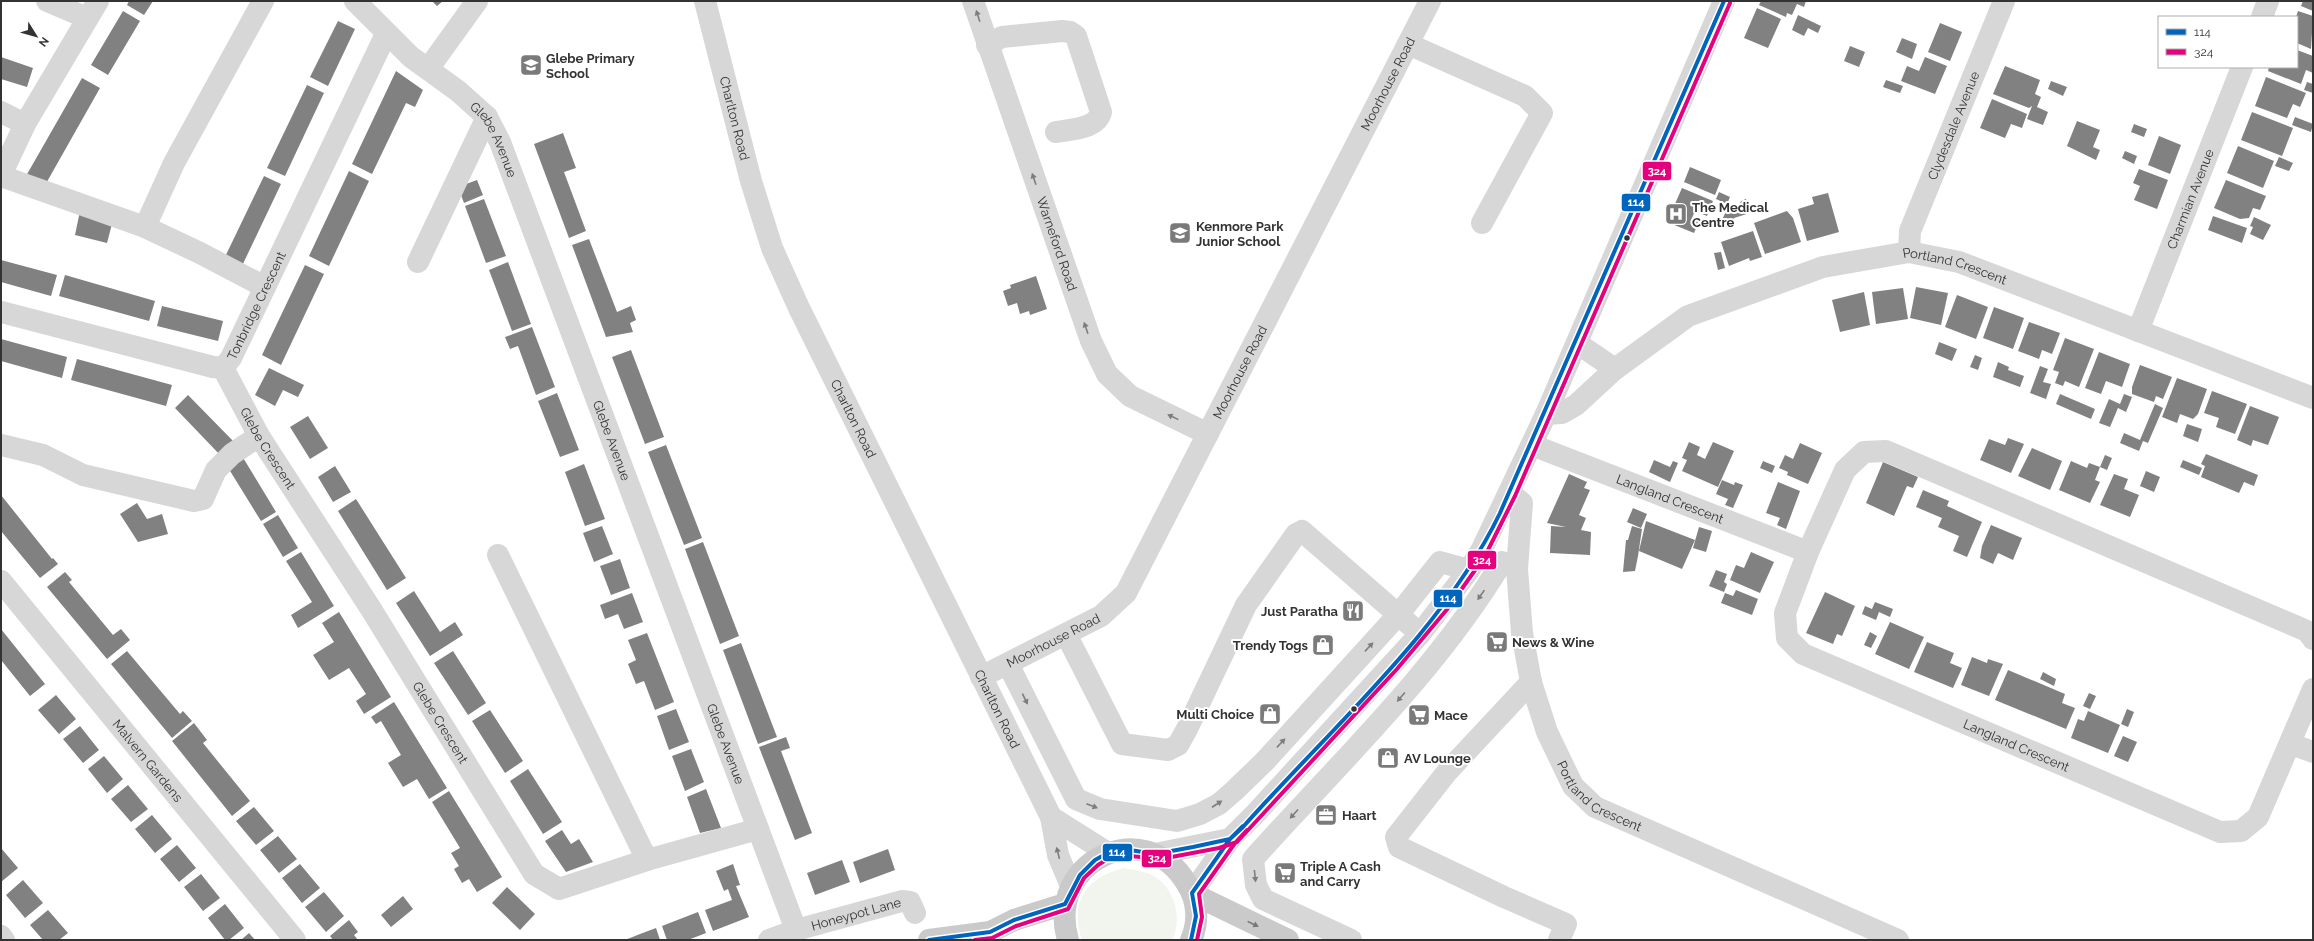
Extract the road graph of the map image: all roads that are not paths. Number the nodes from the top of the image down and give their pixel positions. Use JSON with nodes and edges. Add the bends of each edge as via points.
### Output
{"nodes":[{"id":1,"x":47,"y":1,"type":"edge"},
{"id":2,"x":263,"y":1,"type":"edge"},
{"id":3,"x":477,"y":1,"type":"edge"},
{"id":4,"x":705,"y":1,"type":"edge"},
{"id":5,"x":973,"y":1,"type":"edge"},
{"id":6,"x":1430,"y":1,"type":"edge"},
{"id":7,"x":1724,"y":1,"type":"edge"},
{"id":8,"x":2004,"y":1,"type":"edge"},
{"id":9,"x":2268,"y":1,"type":"edge"},
{"id":10,"x":361,"y":3,"type":"edge"},
{"id":11,"x":92,"y":9,"type":"edge"},
{"id":12,"x":2262,"y":16,"type":"edge"},
{"id":13,"x":386,"y":34,"type":"junction"},
{"id":14,"x":1408,"y":44,"type":"junction"},
{"id":15,"x":987,"y":45,"type":"junction"},
{"id":16,"x":2242,"y":68,"type":"edge"},
{"id":17,"x":428,"y":69,"type":"junction"},
{"id":18,"x":1,"y":112,"type":"edge"},
{"id":19,"x":487,"y":117,"type":"junction"},
{"id":20,"x":25,"y":124,"type":"junction"},
{"id":21,"x":1056,"y":132,"type":"dead end"},
{"id":22,"x":1,"y":176,"type":"edge"},
{"id":23,"x":1482,"y":223,"type":"dead end"},
{"id":24,"x":144,"y":227,"type":"junction"},
{"id":25,"x":1909,"y":252,"type":"junction"},
{"id":26,"x":418,"y":262,"type":"dead end"},
{"id":27,"x":265,"y":288,"type":"junction"},
{"id":28,"x":1,"y":312,"type":"edge"},
{"id":29,"x":2138,"y":330,"type":"junction"},
{"id":30,"x":1577,"y":343,"type":"junction"},
{"id":31,"x":223,"y":368,"type":"junction"},
{"id":32,"x":1615,"y":369,"type":"junction"},
{"id":33,"x":2313,"y":398,"type":"edge"},
{"id":34,"x":1546,"y":414,"type":"junction"},
{"id":35,"x":1208,"y":434,"type":"junction"},
{"id":36,"x":259,"y":436,"type":"junction"},
{"id":37,"x":1,"y":444,"type":"edge"},
{"id":38,"x":1532,"y":445,"type":"junction"},
{"id":39,"x":1510,"y":493,"type":"junction"},
{"id":40,"x":1482,"y":549,"type":"junction"},
{"id":41,"x":1808,"y":552,"type":"junction"},
{"id":42,"x":498,"y":555,"type":"dead end"},
{"id":43,"x":1510,"y":566,"type":"junction"},
{"id":44,"x":1469,"y":570,"type":"junction"},
{"id":45,"x":1,"y":581,"type":"edge"},
{"id":46,"x":1398,"y":615,"type":"junction"},
{"id":47,"x":1066,"y":634,"type":"junction"},
{"id":48,"x":1420,"y":634,"type":"junction"},
{"id":49,"x":2313,"y":639,"type":"edge"},
{"id":50,"x":1008,"y":664,"type":"junction"},
{"id":51,"x":981,"y":676,"type":"junction"},
{"id":52,"x":1531,"y":682,"type":"junction"},
{"id":53,"x":2313,"y":689,"type":"edge"},
{"id":54,"x":1045,"y":740,"type":"junction"},
{"id":55,"x":2291,"y":744,"type":"junction"},
{"id":56,"x":2313,"y":752,"type":"edge"},
{"id":57,"x":1020,"y":755,"type":"junction"},
{"id":58,"x":1265,"y":761,"type":"junction"},
{"id":59,"x":1287,"y":778,"type":"junction"},
{"id":60,"x":1312,"y":794,"type":"junction"},
{"id":61,"x":1051,"y":817,"type":"junction"},
{"id":62,"x":758,"y":828,"type":"junction"},
{"id":63,"x":1230,"y":839,"type":"junction"},
{"id":64,"x":1108,"y":853,"type":"junction"},
{"id":65,"x":1155,"y":854,"type":"junction"},
{"id":66,"x":647,"y":860,"type":"junction"},
{"id":67,"x":1193,"y":894,"type":"junction"},
{"id":68,"x":1068,"y":895,"type":"junction"},
{"id":69,"x":915,"y":913,"type":"dead end"},
{"id":70,"x":796,"y":930,"type":"junction"},
{"id":71,"x":990,"y":932,"type":"junction"},
{"id":72,"x":1320,"y":934,"type":"edge"},
{"id":73,"x":1,"y":936,"type":"edge"},
{"id":74,"x":4,"y":940,"type":"edge"},
{"id":75,"x":295,"y":940,"type":"edge"},
{"id":76,"x":769,"y":940,"type":"edge"},
{"id":77,"x":929,"y":940,"type":"edge"},
{"id":78,"x":1013,"y":940,"type":"edge"},
{"id":79,"x":1068,"y":940,"type":"edge"},
{"id":80,"x":1191,"y":940,"type":"edge"},
{"id":81,"x":1288,"y":940,"type":"edge"},
{"id":82,"x":1351,"y":940,"type":"edge"},
{"id":83,"x":1559,"y":940,"type":"edge"},
{"id":84,"x":1898,"y":940,"type":"edge"}],
"edges":[{"from":1,"to":11,"type":"street"},
{"from":2,"to":24,"type":"street","via":[[174,163]]},
{"from":3,"to":17,"type":"street"},
{"from":4,"to":51,"type":"street","name":"Charlton Road","via":[[751,181],[772,248],[799,308]]},
{"from":15,"to":5,"type":"street","name":"Warneford Road","one_way":true},
{"from":6,"to":14,"type":"street","name":"Moorhouse Road"},
{"from":7,"to":30,"type":"street"},
{"from":8,"to":25,"type":"street","name":"Clydesdale Avenue","via":[[1910,231]]},
{"from":9,"to":12,"type":"street"},
{"from":10,"to":13,"type":"street","name":"Glebe Avenue"},
{"from":11,"to":20,"type":"street"},
{"from":13,"to":17,"type":"street","name":"Glebe Avenue"},
{"from":13,"to":27,"type":"street","name":"Tonbridge Crescent"},
{"from":14,"to":23,"type":"street","via":[[1526,96],[1542,113]]},
{"from":14,"to":35,"type":"street","name":"Moorhouse Road"},
{"from":15,"to":21,"type":"street","via":[[1002,37],[1062,31],[1076,36],[1101,112],[1094,124]]},
{"from":35,"to":15,"type":"street","name":"Warneford Road","one_way":true,"via":[[1130,396],[1107,374],[1091,341]]},
{"from":16,"to":29,"type":"street","name":"Charmian Avenue"},
{"from":17,"to":19,"type":"street","name":"Glebe Avenue"},
{"from":18,"to":20,"type":"street"},
{"from":19,"to":26,"type":"street"},
{"from":19,"to":62,"type":"street","name":"Glebe Avenue","via":[[503,150]]},
{"from":20,"to":22,"type":"street"},
{"from":22,"to":24,"type":"street"},
{"from":24,"to":27,"type":"street"},
{"from":25,"to":29,"type":"street","name":"Portland Crescent","via":[[1958,262]]},
{"from":25,"to":32,"type":"street","name":"Portland Crescent","via":[[1823,268],[1688,316]]},
{"from":27,"to":31,"type":"street","name":"Tonbridge Crescent","via":[[231,358]]},
{"from":28,"to":31,"type":"street","name":"Tonbridge Crescent"},
{"from":29,"to":33,"type":"street","name":"Portland Crescent"},
{"from":30,"to":32,"type":"street"},
{"from":30,"to":34,"type":"street"},
{"from":31,"to":36,"type":"street","name":"Glebe Crescent"},
{"from":32,"to":34,"type":"street","name":"Portland Crescent","via":[[1576,405],[1562,413]]},
{"from":34,"to":38,"type":"street"},
{"from":35,"to":47,"type":"street","name":"Moorhouse Road","via":[[1126,593],[1102,616]]},
{"from":36,"to":37,"type":"street","via":[[232,454],[216,470],[203,499],[194,501],[83,475],[43,455]]},
{"from":36,"to":66,"type":"street","name":"Glebe Crescent","via":[[371,609],[534,874],[559,889]]},
{"from":38,"to":39,"type":"street"},
{"from":38,"to":41,"type":"street","name":"Langland Crescent"},
{"from":39,"to":40,"type":"street"},
{"from":39,"to":43,"type":"street","name":"Portland Crescent","via":[[1522,503]]},
{"from":40,"to":43,"type":"street"},
{"from":40,"to":44,"type":"street"},
{"from":41,"to":49,"type":"street","name":"Langland Crescent","via":[[1845,470],[1864,452],[1886,451],[2307,631]]},
{"from":41,"to":55,"type":"street","name":"Langland Crescent","via":[[1785,613],[1787,638],[1803,654],[2220,832],[2241,831],[2258,817]]},
{"from":42,"to":66,"type":"street"},
{"from":43,"to":52,"type":"street","name":"Portland Crescent"},
{"from":43,"to":60,"type":"street","one_way":true,"via":[[1382,719]]},
{"from":44,"to":46,"type":"street","via":[[1440,562]]},
{"from":44,"to":48,"type":"street"},
{"from":45,"to":75,"type":"street","name":"Malvern Gardens"},
{"from":46,"to":47,"type":"street","via":[[1302,531],[1296,534],[1246,605],[1187,729],[1178,745],[1168,750],[1122,744]]},
{"from":46,"to":48,"type":"street"},
{"from":58,"to":46,"type":"street","one_way":true},
{"from":47,"to":50,"type":"street","name":"Moorhouse Road"},
{"from":48,"to":59,"type":"street"},
{"from":50,"to":51,"type":"street","name":"Moorhouse Road"},
{"from":50,"to":54,"type":"street","one_way":true},
{"from":51,"to":57,"type":"street","name":"Charlton Road"},
{"from":52,"to":83,"type":"street","via":[[1447,772],[1396,837],[1399,847],[1566,924]]},
{"from":52,"to":84,"type":"street","name":"Portland Crescent","via":[[1547,732],[1573,786],[1594,807]]},
{"from":53,"to":55,"type":"street","name":"Langland Crescent"},
{"from":54,"to":57,"type":"street"},
{"from":54,"to":58,"type":"street","one_way":true,"via":[[1076,799],[1100,809],[1177,820],[1200,814],[1219,804]]},
{"from":55,"to":56,"type":"street"},
{"from":57,"to":61,"type":"street","name":"Charlton Road"},
{"from":58,"to":59,"type":"street"},
{"from":59,"to":60,"type":"street"},
{"from":59,"to":63,"type":"street"},
{"from":60,"to":72,"type":"street","one_way":true,"via":[[1253,859],[1256,885],[1262,899]]},
{"from":61,"to":64,"type":"street"},
{"from":68,"to":61,"type":"street","name":"Charlton Road","one_way":true},
{"from":62,"to":66,"type":"street","name":"Glebe Crescent"},
{"from":62,"to":70,"type":"street","name":"Glebe Avenue"},
{"from":63,"to":65,"type":"street"},
{"from":63,"to":67,"type":"street"},
{"from":64,"to":65,"type":"main road","via":[[1140,850]]},
{"from":64,"to":68,"type":"main road","via":[[1080,872]]},
{"from":65,"to":67,"type":"main road","via":[[1180,872]]},
{"from":67,"to":80,"type":"main road","via":[[1197,913],[1195,932]]},
{"from":67,"to":81,"type":"main road","one_way":true},
{"from":68,"to":71,"type":"main road"},
{"from":68,"to":79,"type":"main road","via":[[1064,927]]},
{"from":69,"to":70,"type":"street","name":"Honeypot Lane","via":[[910,902],[902,901]]},
{"from":70,"to":76,"type":"street","name":"Honeypot Lane"},
{"from":71,"to":77,"type":"main road"},
{"from":71,"to":78,"type":"main road"},
{"from":72,"to":82,"type":"street"},
{"from":73,"to":74,"type":"street"}]}
